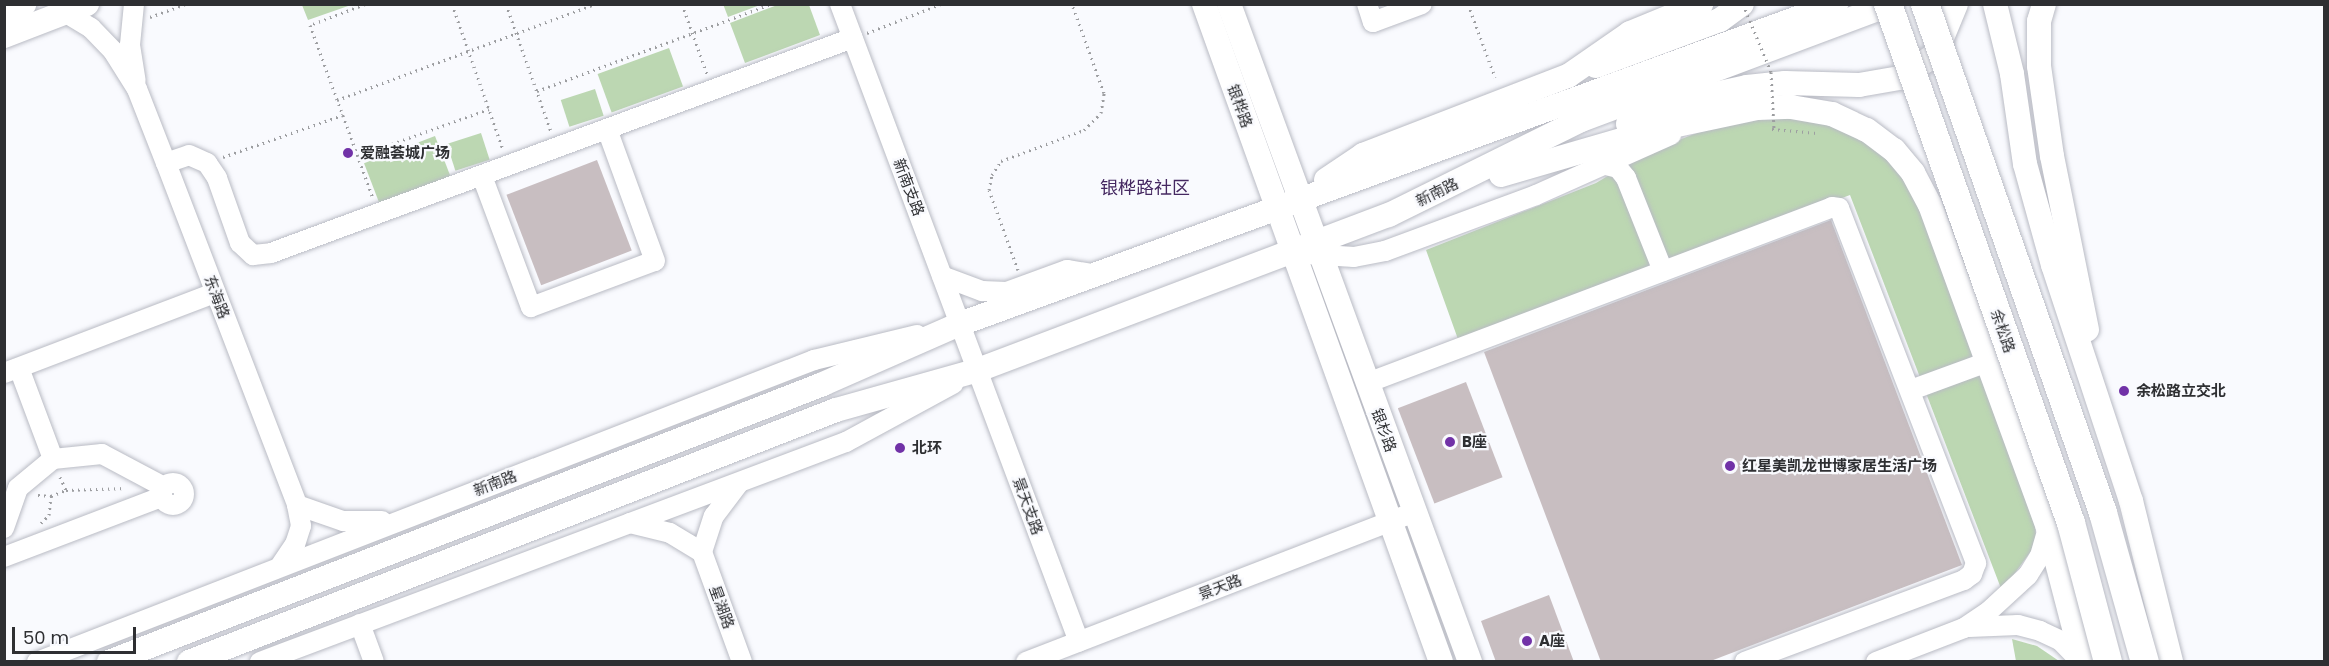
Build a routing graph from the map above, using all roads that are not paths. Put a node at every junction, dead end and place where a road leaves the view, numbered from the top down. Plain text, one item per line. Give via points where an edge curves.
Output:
1 (24, 4) edge
2 (134, 4) edge
3 (840, 4) edge
4 (1204, 4) edge
5 (1229, 4) edge
6 (1366, 4) edge
7 (1422, 4) edge
8 (1701, 4) edge
9 (1743, 4) edge
10 (1836, 4) edge
11 (1890, 4) edge
12 (1925, 4) edge
13 (1956, 4) edge
14 (1995, 4) edge
15 (2044, 4) edge
16 (77, 8) edge
17 (4, 12) edge
18 (4, 36) edge
19 (853, 38) junction
20 (122, 48) junction
21 (1568, 76) junction
22 (1715, 115) junction
23 (607, 129) junction
24 (166, 163) junction
25 (1607, 163) junction
26 (1532, 164) junction
27 (482, 176) junction
28 (1299, 198) junction
29 (1276, 207) junction
30 (1389, 215) junction
31 (1319, 249) junction
32 (1293, 251) junction
33 (1663, 271) junction
34 (1093, 274) junction
35 (942, 276) junction
36 (215, 293) junction
37 (960, 324) junction
38 (1987, 362) junction
39 (12, 370) edge
40 (978, 370) junction
41 (1367, 383) junction
42 (1911, 390) junction
43 (2100, 405) junction
44 (53, 459) junction
45 (739, 483) junction
46 (297, 506) junction
47 (1414, 512) junction
48 (395, 521) junction
49 (1390, 522) junction
50 (630, 523) junction
51 (4, 528) edge
52 (2048, 528) junction
53 (702, 552) junction
54 (4, 557) edge
55 (281, 565) junction
56 (360, 624) junction
57 (1964, 628) junction
58 (1078, 642) junction
59 (37, 662) edge
60 (109, 662) edge
61 (189, 662) edge
62 (260, 662) edge
63 (374, 662) edge
64 (742, 662) edge
65 (1026, 662) edge
66 (1441, 662) edge
67 (1470, 662) edge
68 (1745, 662) edge
69 (1876, 662) edge
70 (2082, 662) edge
71 (2108, 662) edge
72 (2145, 662) edge
73 (2171, 662) edge

1 - 17 main road
2 - 20 street, 东海路
3 - 19 street, 新南支路
4 - 29 main road, 银桦路
5 - 28 main road, 银桦路
6 - 7 street via 1373,22
8 - 21 main road via 1630,33
9 - 21 main road via 1720,20
10 - 28 main road, 新南路
11 - 30 main road, 新南路 via 1581,120
11 - 71 highway, 余松路, bridge via 2071,523
12 - 72 highway, bridge via 2103,513
13 - 26 main road, bridge via 1935,55 1899,78 1859,86 1785,83 1706,96 1663,109
14 - 43 main road via 2012,74 2025,164 2053,265
15 - 43 main road via 2039,21 2039,66
16 - 18 main road
16 - 20 street via 91,28
19 - 23 street
19 - 35 street, 新南支路
20 - 24 street, 东海路
21 - 28 main road via 1363,154
22 - 25 street
22 - 26 main road
22 - 38 main road via 1791,107 1832,114 1867,130 1894,150 1913,173 1930,205
23 - 27 street
23 - 27 street via 655,261 531,307
24 - 27 street via 189,155 207,163 217,178 240,243 254,255 271,253
24 - 36 street, 东海路
25 - 26 street
25 - 31 street via 1536,195 1385,251
25 - 33 street via 1626,178
26 - 30 main road
28 - 29 main road, 新南路
28 - 31 main road, 银杉路
29 - 32 main road, 银杉路
29 - 34 main road, 新南路
30 - 31 main road, 新南路
31 - 32 main road, 新南路
31 - 41 main road, 银杉路
32 - 40 main road, 新南路
32 - 49 main road, 银杉路
33 - 41 street
33 - 42 street via 1832,207 1839,208
34 - 35 street via 1067,270 1006,292 982,291
34 - 37 main road, 新南路
35 - 37 street, 新南支路
36 - 39 street
36 - 46 street, 东海路
37 - 40 street, 新南支路
37 - 48 street, 新南路 via 814,360
37 - 60 main road, 新南路 via 823,384
38 - 42 street
38 - 52 main road
39 - 44 street
40 - 45 street, 新南路 via 846,442
40 - 58 street, 景天支路
40 - 61 main road, 新南路 via 836,410
41 - 47 main road, 银杉路
42 - 68 street via 1976,563 1972,574
43 - 73 main road via 2131,501
44 - 51 street via 18,488
44 - 54 street via 102,454 158,488
45 - 50 street, 新南路
45 - 53 street via 714,516
46 - 48 street via 343,521
46 - 55 street, 东海路 via 301,526
47 - 49 street, 景天路
47 - 67 main road, 银杉路
48 - 55 street, 新南路
49 - 58 street, 景天路
49 - 66 main road, 银杉路
50 - 53 street via 670,533
50 - 56 street, 新南路
52 - 57 street via 2040,556 2028,575 2004,599
52 - 70 main road
53 - 64 street, 星湖路
55 - 59 street, 新南路
56 - 62 street, 新南路
56 - 63 street
57 - 69 street
57 - 70 street via 1995,623 2029,628 2061,641
58 - 65 street, 景天路

